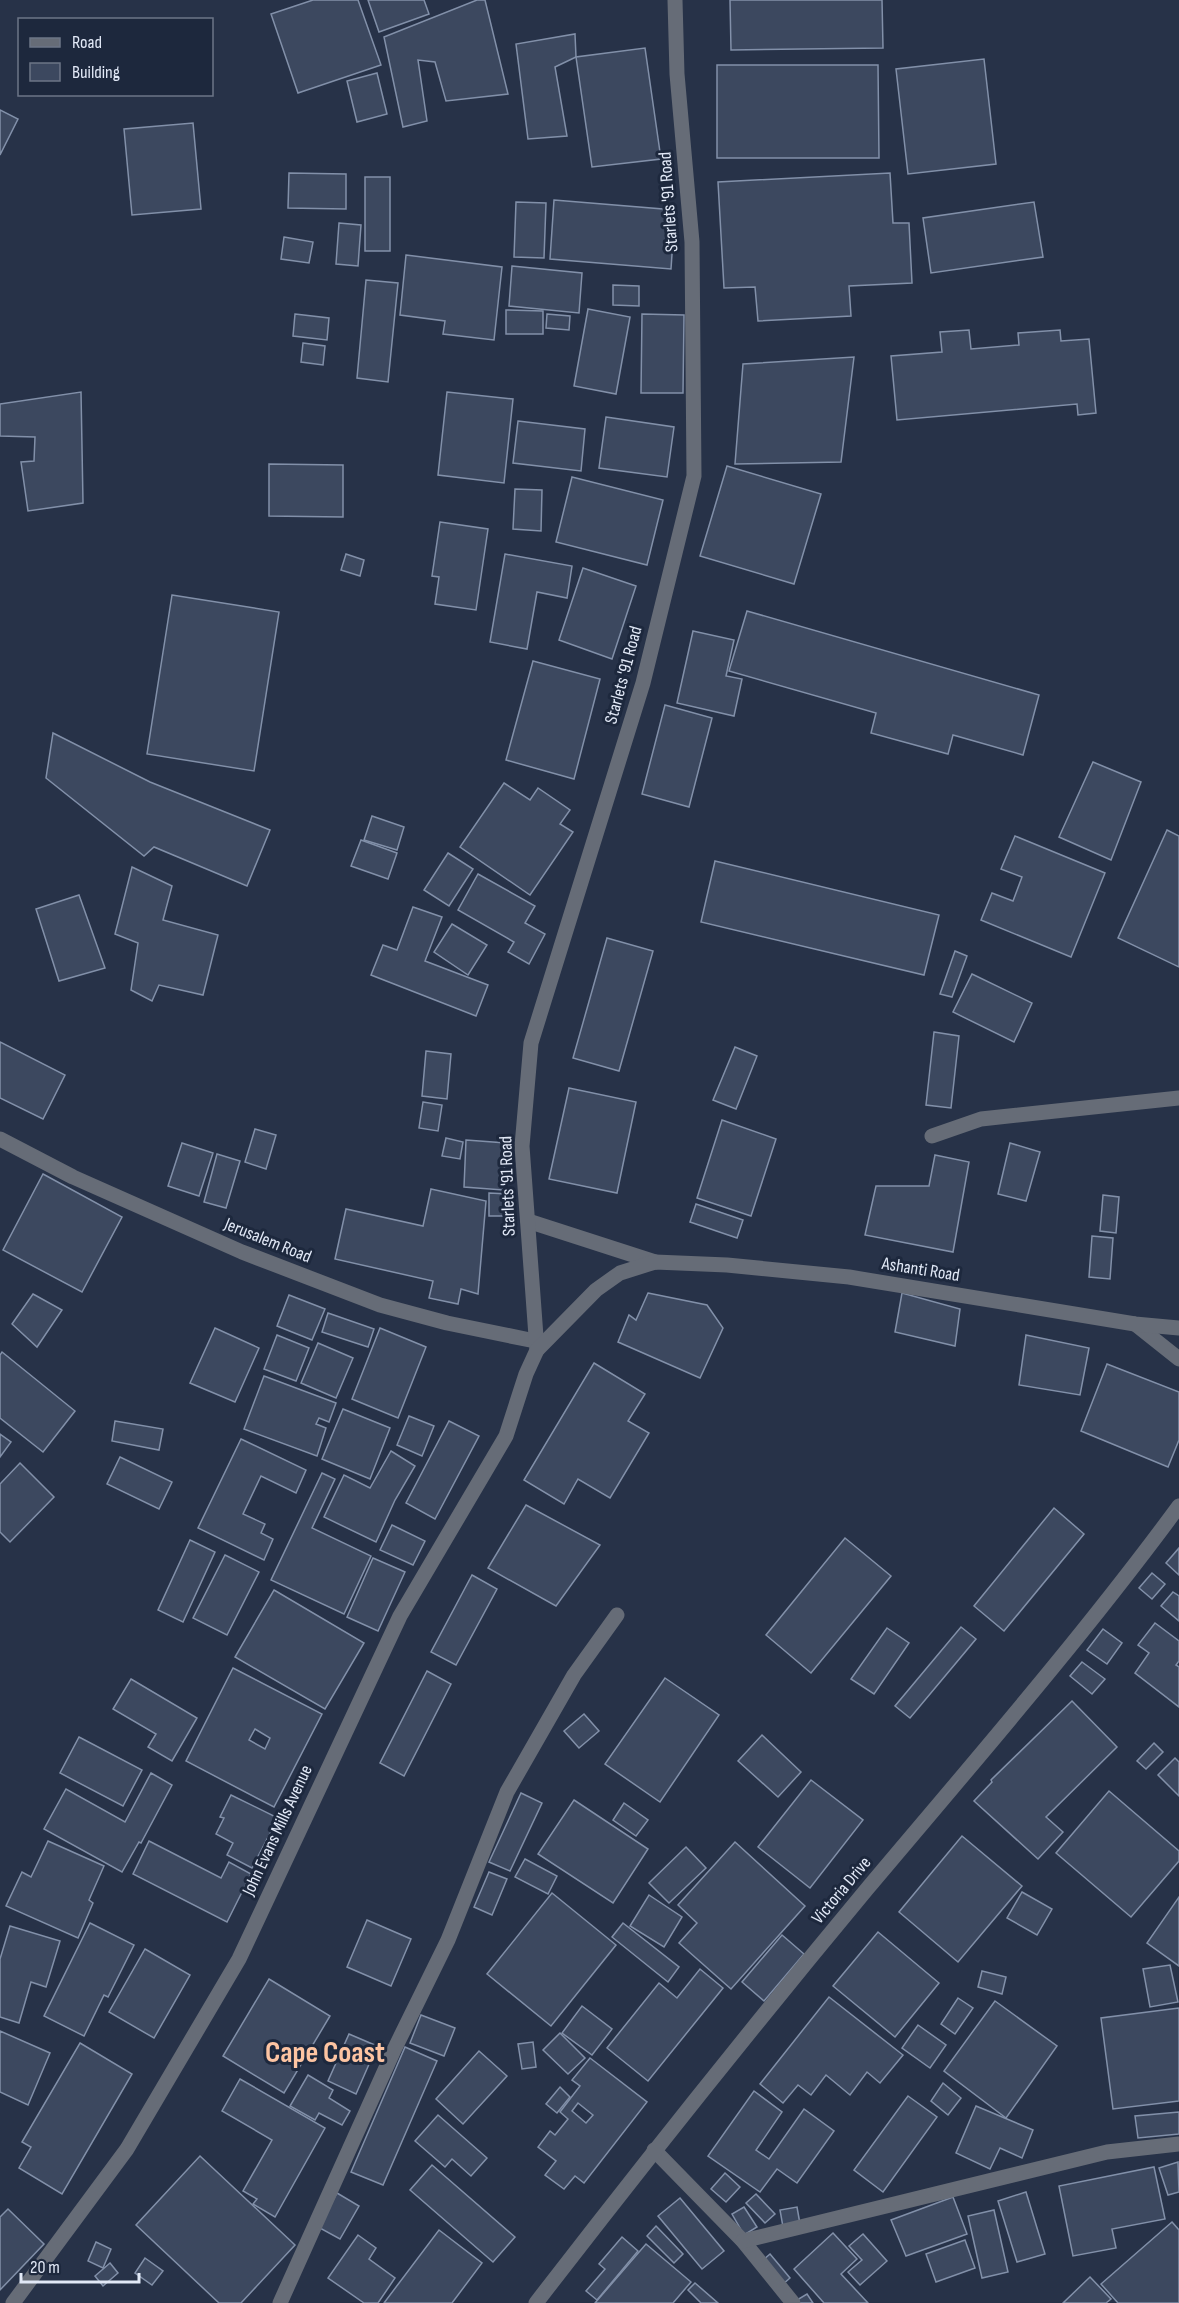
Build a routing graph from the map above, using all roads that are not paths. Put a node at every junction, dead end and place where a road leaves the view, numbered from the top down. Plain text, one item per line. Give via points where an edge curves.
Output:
1 (675, 0) edge
2 (1179, 1098) edge
3 (933, 1136) dead end
4 (0, 1138) edge
5 (528, 1221) junction
6 (656, 1262) junction
7 (1135, 1324) junction
8 (1179, 1328) edge
9 (536, 1345) junction
10 (1179, 1359) edge
11 (1179, 1506) edge
12 (617, 1615) dead end
13 (1179, 2144) edge
14 (654, 2150) junction
15 (743, 2241) junction
16 (13, 2303) edge
17 (280, 2303) edge
18 (536, 2303) edge
19 (793, 2303) edge

1 - 5 street, Starlets '91 Road via 677,74 692,242 694,476 643,683 531,1043 522,1146
2 - 3 street via 981,1119
4 - 9 street, Jerusalem Road via 73,1177 253,1257 380,1305
5 - 6 street, Ashanti Road
5 - 9 street, Starlets '91 Road
6 - 7 street, Ashanti Road via 849,1277
6 - 9 street, Ashanti Road via 620,1273
7 - 8 street, Ashanti Road
7 - 10 street
9 - 16 street, John Evans Mills Avenue via 506,1436 400,1616 239,1959 127,2149
11 - 14 street, Victoria Drive via 1122,1584 769,2006
12 - 17 street via 574,1675 507,1792 448,1940
13 - 15 street via 1107,2152
14 - 15 street
14 - 18 street, Victoria Drive
15 - 19 street

